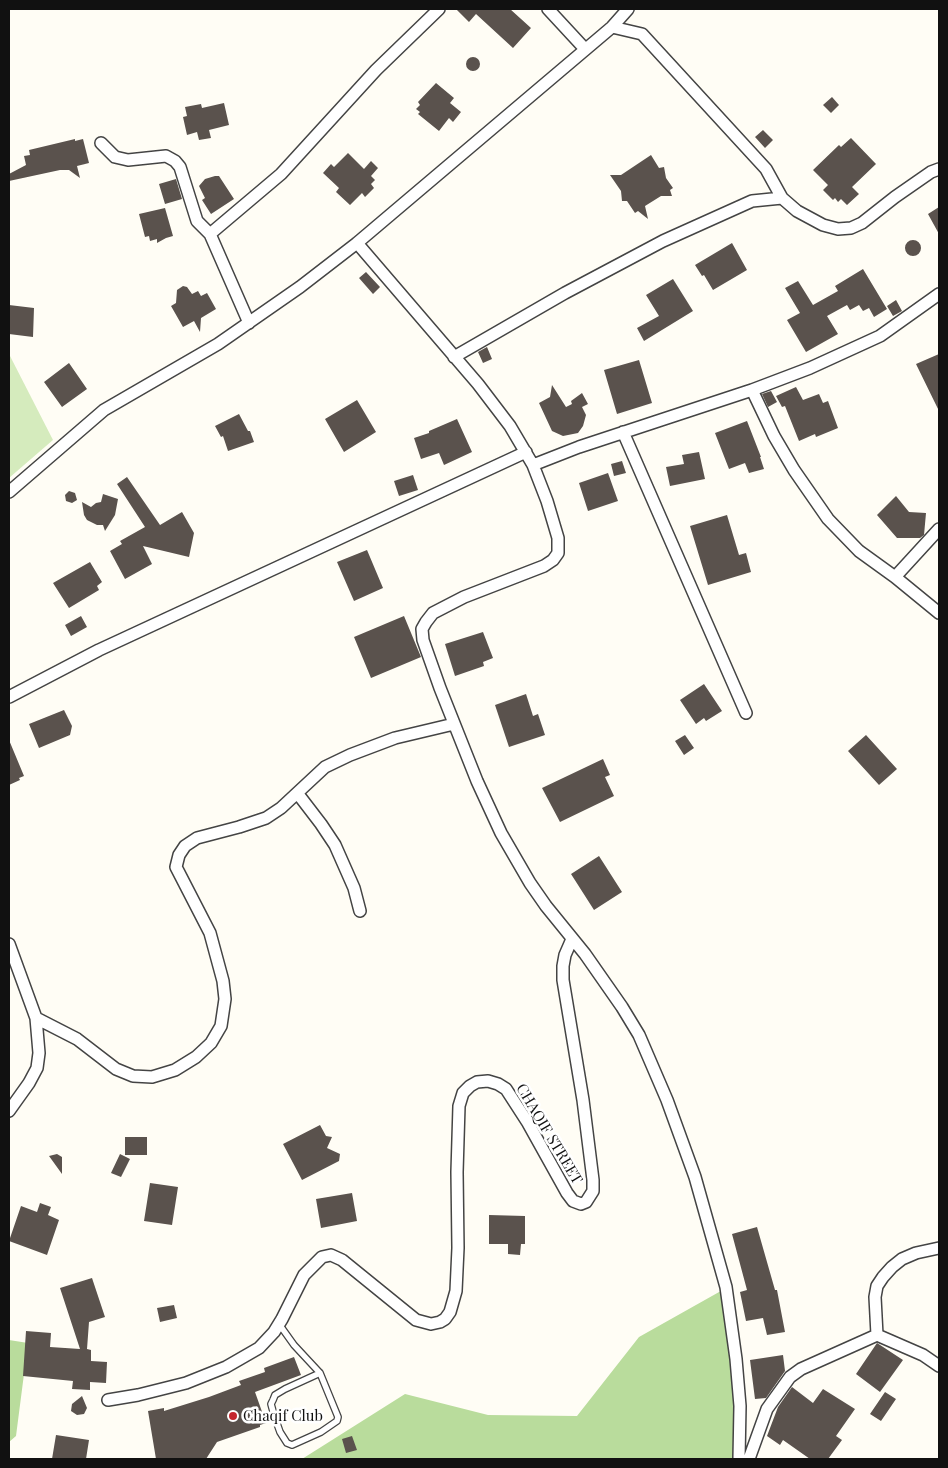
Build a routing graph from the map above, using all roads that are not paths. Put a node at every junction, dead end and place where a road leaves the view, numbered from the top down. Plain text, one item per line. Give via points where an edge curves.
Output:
1 (439, 9) edge
2 (548, 9) edge
3 (628, 9) edge
4 (612, 28) junction
5 (585, 49) junction
6 (101, 143) dead end
7 (939, 169) edge
8 (782, 198) junction
9 (210, 234) junction
10 (357, 243) junction
11 (939, 294) edge
12 (249, 323) junction
13 (454, 357) junction
14 (752, 390) junction
15 (623, 432) junction
16 (526, 452) junction
17 (533, 466) junction
18 (9, 492) edge
19 (939, 529) edge
20 (895, 576) junction
21 (939, 613) edge
22 (9, 697) edge
23 (746, 713) dead end
24 (454, 724) junction
25 (298, 794) junction
26 (360, 911) dead end
27 (572, 939) junction
28 (9, 944) edge
29 (36, 1018) junction
30 (9, 1111) edge
31 (939, 1248) edge
32 (279, 1324) junction
33 (876, 1335) junction
34 (939, 1366) edge
35 (320, 1373) junction
36 (108, 1400) dead end
37 (739, 1459) edge
38 (749, 1459) edge

1 - 9 street via 376,70 281,174
2 - 5 street
3 - 4 street
4 - 5 street
4 - 8 street via 642,34 766,168
5 - 10 street
6 - 9 street via 115,157 128,160 166,156 175,160 197,221
7 - 8 street via 851,228 838,230 823,225 797,211
8 - 13 street via 752,201 663,241
9 - 12 street
10 - 12 street
10 - 13 street
11 - 14 street via 880,336
12 - 18 street via 104,410
13 - 16 street via 510,426
14 - 15 street
14 - 20 street via 794,470 828,519 860,551
15 - 17 street
15 - 23 street
16 - 17 street
16 - 22 street via 99,650
17 - 24 street via 558,538 558,553 544,566 440,609 433,613 422,629 422,640
19 - 20 street
20 - 21 street
24 - 25 street via 395,738 350,755 325,767
24 - 27 street via 501,833 530,883
25 - 26 street via 334,844 354,888
25 - 29 street via 266,818 198,838 185,846 179,855 176,867 210,933 224,990 221,1026 211,1044 196,1057 175,1070 152,1077 133,1076 116,1070 77,1038
27 - 32 street, CHAQIF STREET via 565,955 563,980 588,1139 593,1180 590,1197 581,1204 573,1201 506,1089 488,1081 477,1082 463,1093 459,1106 456,1292 445,1319 431,1324 416,1320 342,1260 331,1255 322,1257 304,1275
27 - 37 street via 639,1035 695,1177 726,1287 740,1406
28 - 29 street
29 - 30 street via 39,1054 36,1068
31 - 33 street via 902,1259 883,1277 875,1297
32 - 35 lane
32 - 36 street, CHAQIF STREET via 258,1348 226,1367 162,1390
33 - 34 street via 923,1354
33 - 38 street via 790,1376 767,1409
35 - 35 lane via 338,1419 292,1445 280,1432 273,1400 285,1389

